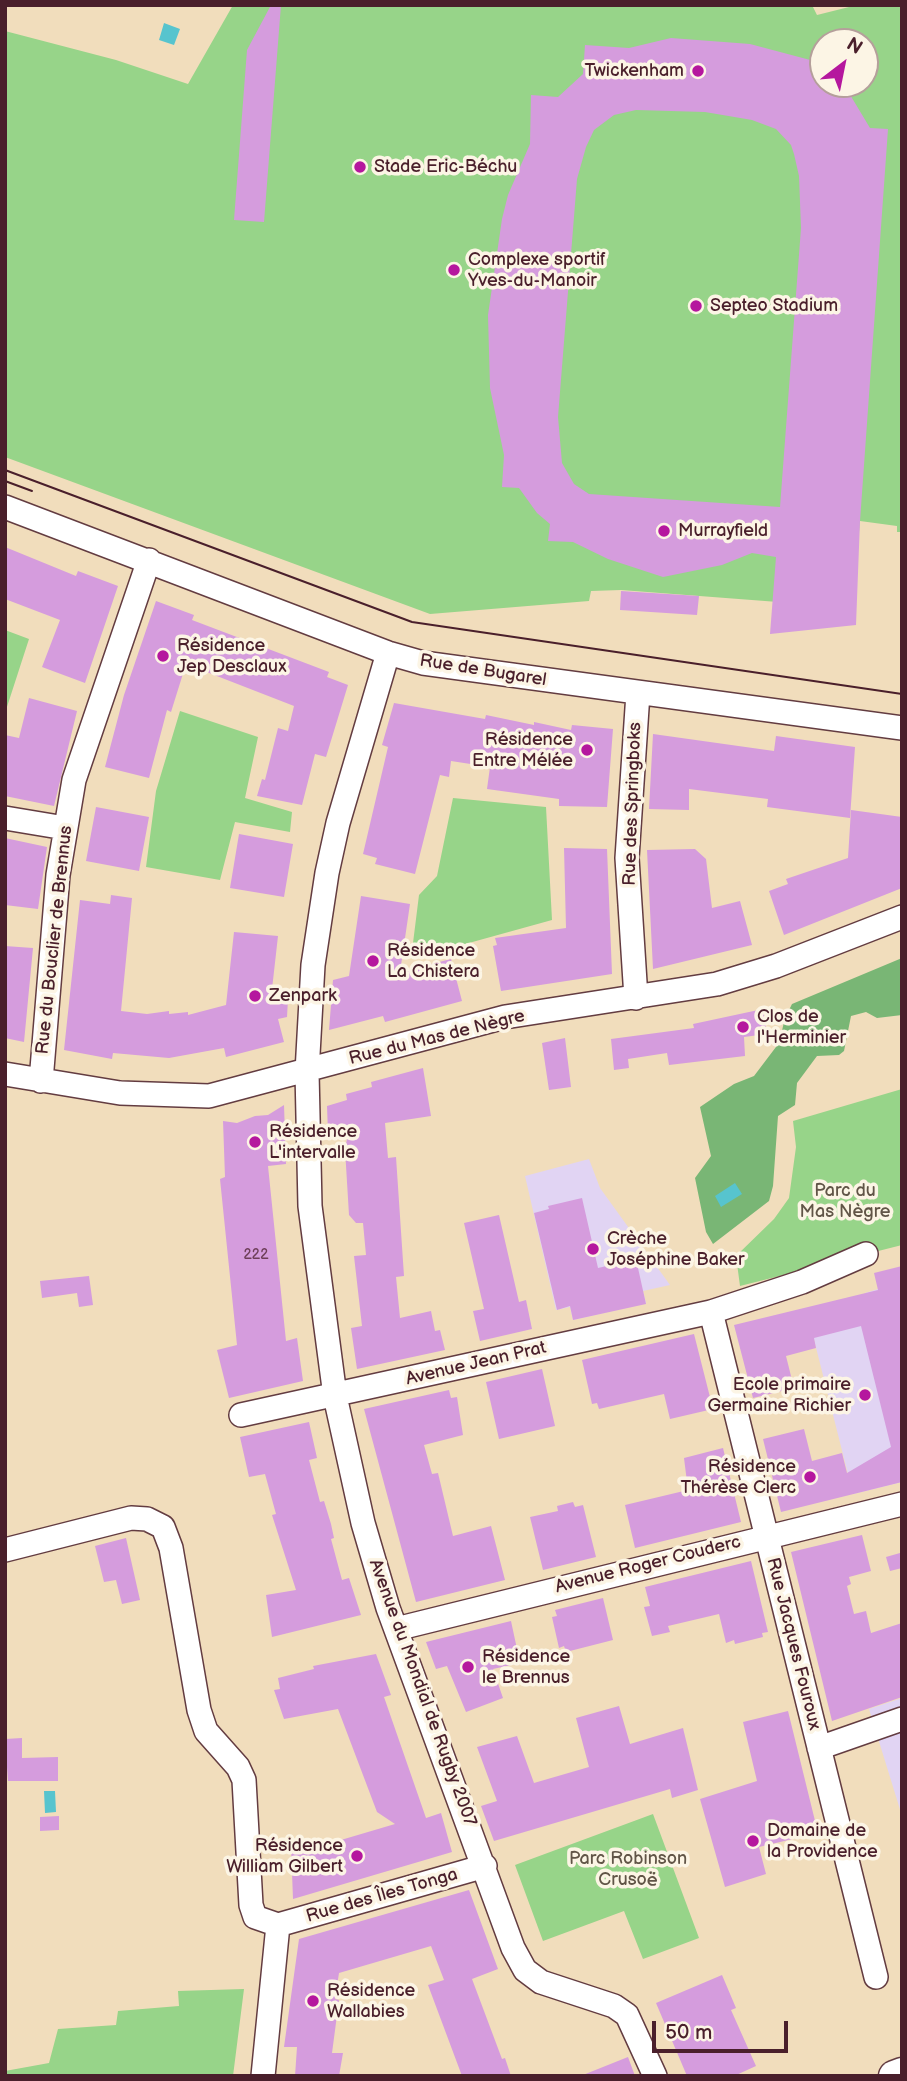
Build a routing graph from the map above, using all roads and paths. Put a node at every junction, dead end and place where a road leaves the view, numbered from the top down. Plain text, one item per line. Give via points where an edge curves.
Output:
1 (5, 508) edge
2 (149, 560) junction
3 (388, 653) junction
4 (638, 694) junction
5 (902, 728) edge
6 (5, 818) edge
7 (65, 828) junction
8 (902, 917) edge
9 (636, 998) junction
10 (307, 1072) junction
11 (5, 1074) edge
12 (41, 1081) junction
13 (866, 1254) dead end
14 (711, 1312) junction
15 (335, 1396) junction
16 (241, 1415) dead end
17 (902, 1504) edge
18 (765, 1535) junction
19 (5, 1550) edge
20 (396, 1629) junction
21 (897, 1721) edge
22 (819, 1748) junction
23 (485, 1866) junction
24 (278, 1925) junction
25 (876, 1977) dead end
26 (902, 2073) edge
27 (263, 2076) edge
28 (655, 2076) edge
29 (894, 2076) edge

1 - 2 street, Rue de Bugarel
2 - 3 street, Rue de Bugarel
2 - 7 street, Rue du Bouclier de Brennus via 74,780
3 - 4 street, Rue de Bugarel via 449,669
3 - 10 street, Avenue du Mondial de Rugby 2007 via 350,776 327,873 313,965
4 - 5 street, Rue de Bugarel
4 - 9 street, Rue des Springboks via 627,858
6 - 7 street
7 - 12 street, Rue du Bouclier de Brennus
8 - 9 street, Rue du Mas de Nègre via 717,984
9 - 10 street, Rue du Mas de Nègre via 505,1017
10 - 12 street, Rue du Mas de Nègre via 209,1096 120,1093
10 - 15 street, Avenue du Mondial de Rugby 2007 via 310,1206
11 - 12 street, Rue du Mas de Nègre
13 - 14 street, Avenue Jean Prat via 803,1282
14 - 15 street, Avenue Jean Prat
14 - 18 street, Rue Jacques Fouroux
15 - 16 street, Avenue Jean Prat
15 - 20 street, Avenue du Mondial de Rugby 2007 via 363,1523
17 - 18 street, Avenue Roger Couderc
18 - 20 street, Avenue Roger Couderc
18 - 22 street, Rue Jacques Fouroux
19 - 24 street via 131,1518 163,1527 171,1548 199,1710 206,1731 244,1780 251,1905 255,1917
20 - 23 street, Avenue du Mondial de Rugby 2007
21 - 22 street
22 - 25 street, Rue Jacques Fouroux
23 - 24 street, Rue des Îles Tonga
23 - 28 street, Avenue du Mondial de Rugby 2007 via 525,1970 548,1986 614,2006 627,2015
24 - 27 street
26 - 29 main road

